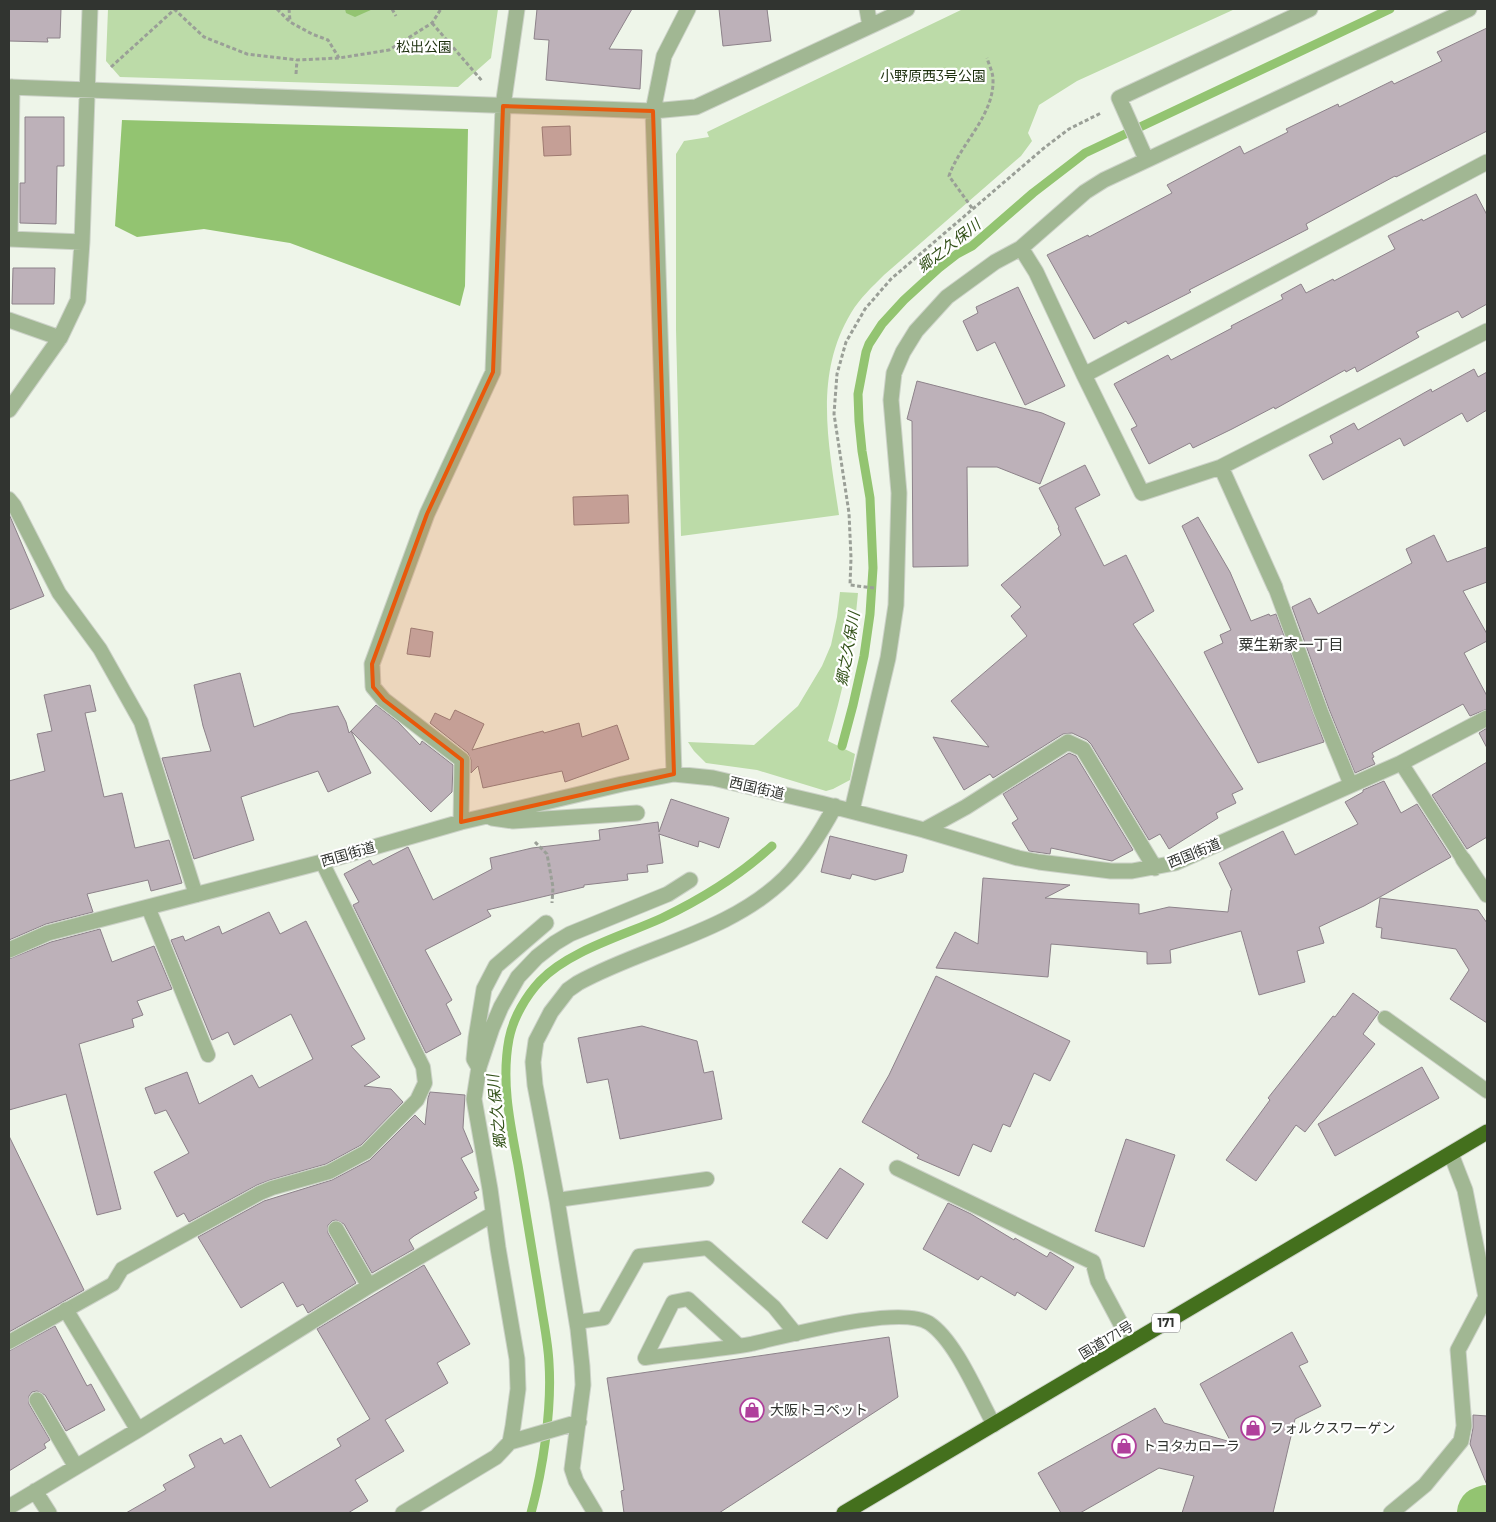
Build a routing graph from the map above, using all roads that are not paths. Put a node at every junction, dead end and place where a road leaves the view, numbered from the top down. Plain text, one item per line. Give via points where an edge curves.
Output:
1 (90, 9) edge
2 (518, 9) edge
3 (688, 9) edge
4 (867, 9) edge
5 (907, 9) edge
6 (1310, 9) edge
7 (1469, 9) edge
8 (870, 26) junction
9 (10, 87) edge
10 (86, 89) junction
11 (503, 106) junction
12 (653, 111) junction
13 (1144, 154) junction
14 (1487, 162) edge
15 (82, 242) junction
16 (1021, 248) junction
17 (9, 320) edge
18 (1487, 331) edge
19 (60, 338) junction
20 (1084, 375) junction
21 (9, 410) edge
22 (1220, 467) junction
23 (9, 499) edge
24 (1275, 586) joint
25 (1487, 718) edge
26 (1401, 763) junction
27 (674, 774) junction
28 (1351, 785) junction
29 (834, 806) junction
30 (852, 810) junction
31 (637, 813) dead end
32 (483, 817) junction
33 (461, 822) junction
34 (924, 830) junction
35 (1463, 859) joint
36 (322, 862) junction
37 (1155, 868) junction
38 (690, 880) dead end
39 (196, 894) junction
40 (1487, 895) edge
41 (148, 907) junction
42 (9, 950) edge
43 (546, 950) junction
44 (1385, 1018) dead end
45 (208, 1055) dead end
46 (479, 1067) junction
47 (1487, 1091) edge
48 (1487, 1132) edge
49 (1451, 1154) junction
50 (897, 1168) dead end
51 (707, 1179) dead end
52 (557, 1200) junction
53 (493, 1214) junction
54 (336, 1229) dead end
55 (369, 1286) junction
56 (66, 1310) junction
57 (577, 1322) junction
58 (796, 1334) junction
59 (9, 1342) edge
60 (1131, 1343) junction
61 (738, 1345) junction
62 (37, 1400) dead end
63 (573, 1423) junction
64 (994, 1425) junction
65 (138, 1430) junction
66 (510, 1442) junction
67 (76, 1467) junction
68 (35, 1491) junction
69 (9, 1507) edge
70 (49, 1513) edge
71 (404, 1513) edge
72 (595, 1513) edge
73 (844, 1513) edge
74 (1391, 1513) edge

1 - 10 street
2 - 11 street
3 - 12 street via 664,56
4 - 8 street
5 - 8 street
6 - 13 street via 1119,98
7 - 13 street
8 - 12 street via 696,107
9 - 10 street
9 - 15 street via 10,239
10 - 11 street
10 - 15 street
11 - 12 street
11 - 33 street via 493,372 427,514 372,664 373,687 384,700 462,760
12 - 27 street
13 - 16 street via 1091,188
14 - 20 street
15 - 19 street via 78,300
16 - 20 street via 1036,272
16 - 30 street via 962,285 933,310 916,331 894,373 891,400 899,493 891,590 896,605 888,658
17 - 19 street
18 - 22 street
19 - 21 street
20 - 22 street via 1142,493
22 - 24 street
23 - 39 lane via 59,593 100,649 142,722
24 - 28 lane
25 - 26 street, 西国街道
26 - 28 street, 西国街道
26 - 35 lane
27 - 29 street, 西国街道 via 713,778
27 - 32 street, 西国街道
28 - 37 street, 西国街道 via 1175,863
29 - 30 street, 西国街道
29 - 52 street via 821,833 800,862 751,905 715,924 584,980 568,990 557,1003 540,1030 533,1062
30 - 34 street, 西国街道
31 - 32 street via 513,821
32 - 33 street, 西国街道
33 - 36 street, 西国街道
34 - 37 street, 西国街道 via 1040,862 1110,871
34 - 37 street via 1068,742 1083,749
35 - 40 street
36 - 39 street, 西国街道
36 - 56 lane via 422,1064 425,1078 420,1095 374,1144 354,1160 329,1172 260,1193 122,1269 113,1284
38 - 43 street via 668,894 570,934
39 - 41 street, 西国街道
41 - 42 street, 西国街道 via 48,933
41 - 45 lane
43 - 46 street via 518,977 506,997
43 - 46 street via 546,923 496,966 484,989 478,1020 474,1059
44 - 47 lane
46 - 53 street via 474,1104
48 - 49 highway, 国道171号 / 171
49 - 60 highway, 国道171号 / 171
49 - 74 street via 1465,1190 1486,1297 1458,1350 1464,1426 1461,1441 1425,1485
50 - 60 street via 1093,1262 1098,1281
51 - 52 lane
52 - 57 street
53 - 55 street
53 - 66 street via 517,1359 518,1390
54 - 55 street
55 - 65 street
56 - 59 lane
56 - 65 street
57 - 58 lane via 604,1318 639,1256 707,1248 774,1307
57 - 63 street via 583,1385
58 - 61 lane
58 - 64 lane via 848,1322 891,1317 916,1318 928,1323 960,1361
60 - 64 highway, 国道171号 / 171
61 - 61 lane via 729,1347 645,1358 673,1302 688,1299
62 - 67 street
63 - 66 street
63 - 72 street via 572,1469
64 - 73 highway, 国道171号 / 171
65 - 67 street
66 - 71 street via 485,1465
67 - 68 street
68 - 69 street
68 - 70 street

